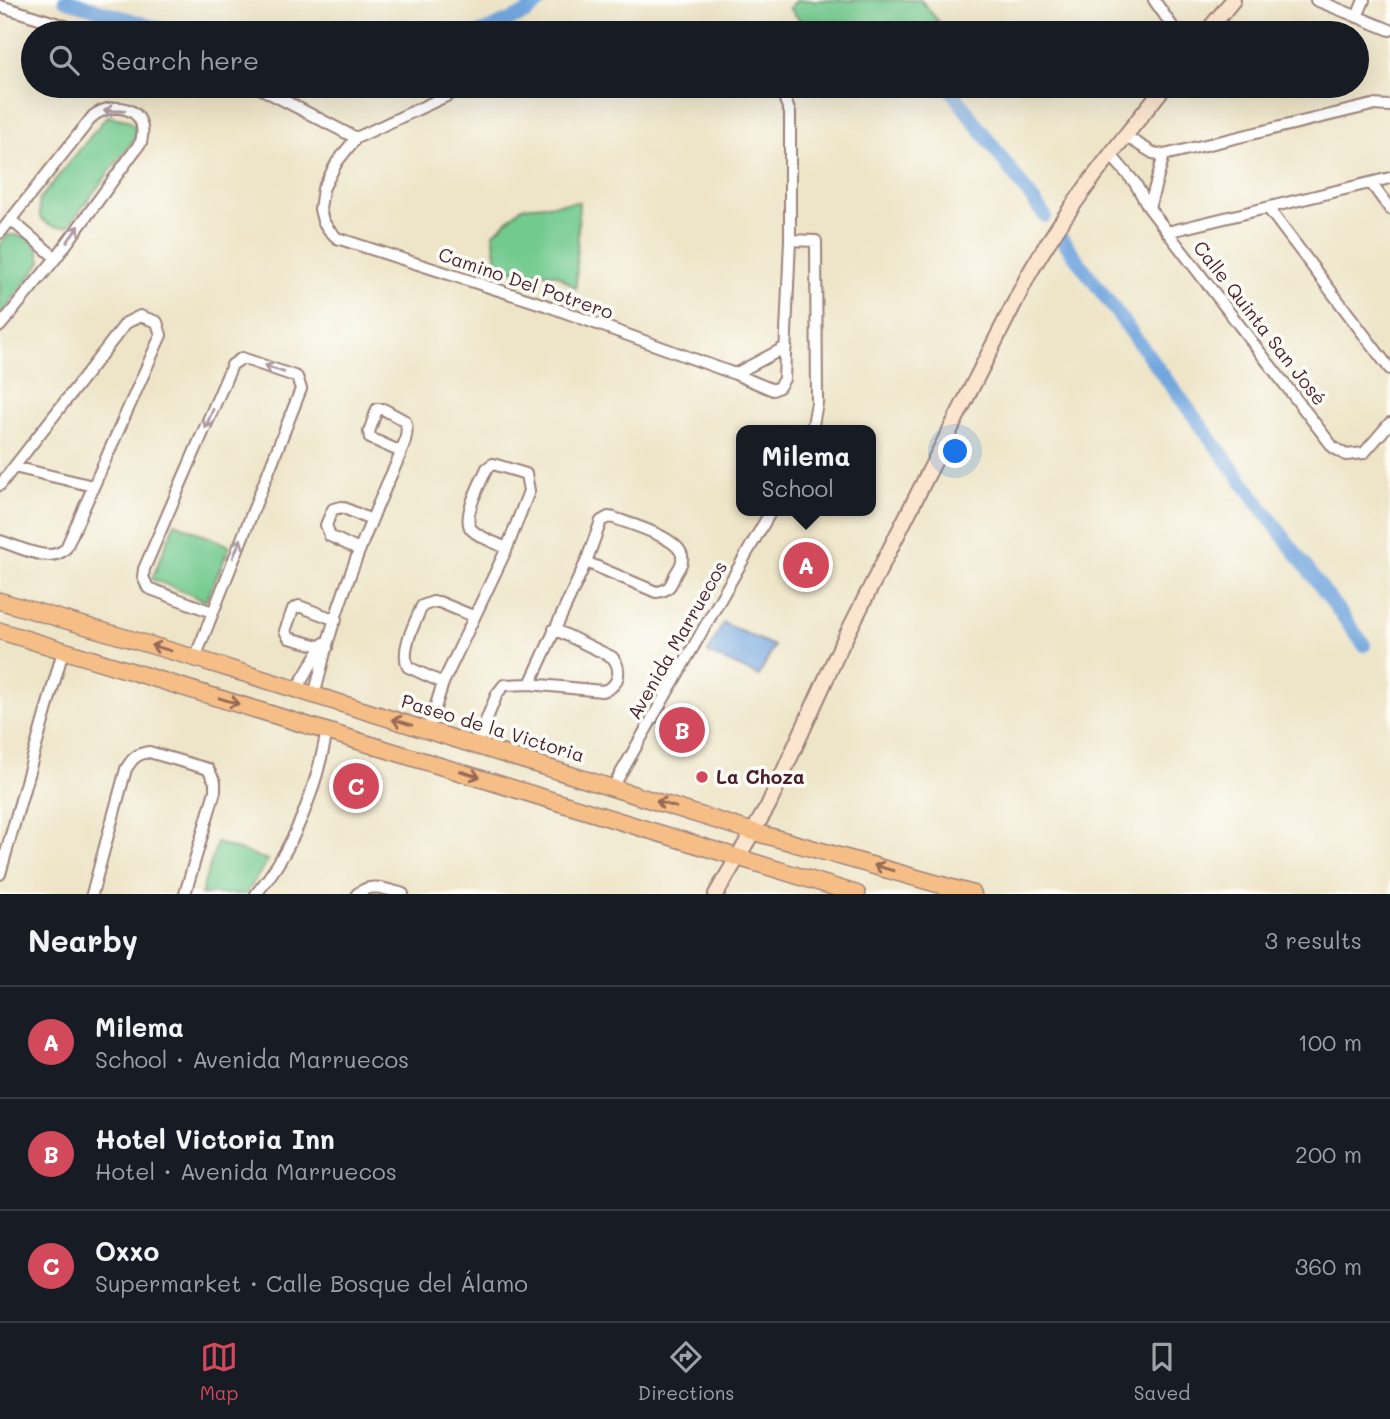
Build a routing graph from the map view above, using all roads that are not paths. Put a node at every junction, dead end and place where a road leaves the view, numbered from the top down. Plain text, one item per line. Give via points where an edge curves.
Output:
1 (1154, 0) edge
2 (1233, 0) edge
3 (1316, 0) edge
4 (1364, 0) edge
5 (0, 6) edge
6 (1357, 17) junction
7 (49, 21) edge
8 (1169, 21) edge
9 (1216, 21) edge
10 (1367, 21) edge
11 (1369, 22) edge
12 (1390, 30) edge
13 (279, 98) edge
14 (442, 98) edge
15 (784, 98) edge
16 (1155, 98) edge
17 (1390, 106) edge
18 (1125, 135) junction
19 (356, 138) junction
20 (1110, 154) junction
21 (1164, 155) junction
22 (1390, 178) edge
23 (1371, 183) junction
24 (1149, 208) junction
25 (1268, 208) junction
26 (1390, 209) edge
27 (11, 220) junction
28 (1167, 232) junction
29 (0, 233) edge
30 (790, 240) junction
31 (56, 258) junction
32 (0, 326) edge
33 (786, 346) junction
34 (1390, 369) edge
35 (735, 374) junction
36 (1390, 423) edge
37 (814, 425) edge
38 (401, 452) junction
39 (14, 467) junction
40 (0, 485) edge
41 (93, 486) junction
42 (768, 516) edge
43 (371, 520) junction
44 (0, 541) edge
45 (507, 548) junction
46 (359, 550) junction
47 (586, 562) junction
48 (0, 601) edge
49 (212, 612) junction
50 (473, 616) junction
51 (336, 620) junction
52 (554, 629) junction
53 (0, 631) edge
54 (325, 645) junction
55 (63, 651) junction
56 (195, 658) junction
57 (443, 683) junction
58 (530, 684) junction
59 (296, 690) junction
60 (314, 695) junction
61 (428, 730) junction
62 (327, 731) junction
63 (475, 744) junction
64 (613, 787) junction
65 (754, 832) junction
66 (3, 848) edge
67 (739, 856) junction
68 (0, 874) edge
69 (92, 894) edge
70 (185, 894) edge
71 (256, 894) edge
72 (357, 894) edge
73 (403, 894) edge
74 (716, 894) edge
75 (858, 894) edge
76 (973, 894) edge

1 - 8 street
2 - 9 street
3 - 6 street
4 - 6 street
5 - 7 street
6 - 10 street
11 - 12 street
13 - 19 street
14 - 19 street
15 - 30 street via 790,114
16 - 18 street
17 - 21 street via 1372,105
18 - 20 street
18 - 21 street
19 - 35 street, Camino Del Potrero via 323,189 320,209 328,230 337,238 545,305
20 - 24 street, Calle Quinta San José
20 - 65 street via 1059,222 1029,274 840,648
21 - 24 street
22 - 23 street
23 - 25 street
23 - 26 street
24 - 28 street, Calle Quinta San José
25 - 28 street
25 - 34 street
27 - 29 street
27 - 31 street
31 -> 27 street via 141,142 136,113 105,109 93,116
28 - 36 street, Calle Quinta San José via 1333,447 1357,455 1369,449
30 - 33 street
30 - 37 street via 816,241
31 - 32 street
33 - 35 street
33 - 35 street, Camino Del Potrero via 784,379 779,387 772,390
38 - 38 street via 408,433 405,421 383,408 375,411 370,438
38 - 43 street
39 - 40 street
39 - 41 street
39 - 41 street via 126,323 140,316 157,322 161,335
41 - 44 street via 62,553 51,556
42 - 64 street, Avenida Marruecos
43 - 46 street
43 - 46 street via 342,507 333,509 326,525 327,533
45 - 45 street via 468,526 468,514 487,468 493,464 526,474 530,485
45 - 50 street
46 - 51 street
47 - 47 street via 601,521 611,517 674,542 683,559 671,586 662,592
47 - 52 street
56 -> 48 main road, Paseo de la Victoria
49 -> 49 street via 301,388 297,377 242,358 232,365 143,577 148,588
49 - 56 street
50 - 57 street
50 - 57 street via 439,602 422,606 404,653 405,663
51 - 54 street
51 - 54 street via 302,606 293,608 287,637
52 - 58 street
52 - 58 street via 612,657 619,665 616,684 602,691
53 - 55 main road
54 - 59 street
54 - 60 street
55 -> 62 main road
55 - 66 street
56 - 59 main road, Paseo de la Victoria
57 - 61 street
58 - 63 street via 504,685
59 - 60 main road, Paseo de la Victoria
61 -> 60 main road, Paseo de la Victoria
61 - 63 main road, Paseo de la Victoria
62 -> 67 main road
62 - 71 street via 300,823
63 - 64 main road, Paseo de la Victoria
65 -> 64 main road, Paseo de la Victoria
65 - 67 street
76 -> 65 main road, Paseo de la Victoria
66 - 68 street
67 - 74 street
67 - 75 main road
69 - 70 street via 126,769 132,758 149,752 208,769 215,782
72 - 73 street via 375,886

